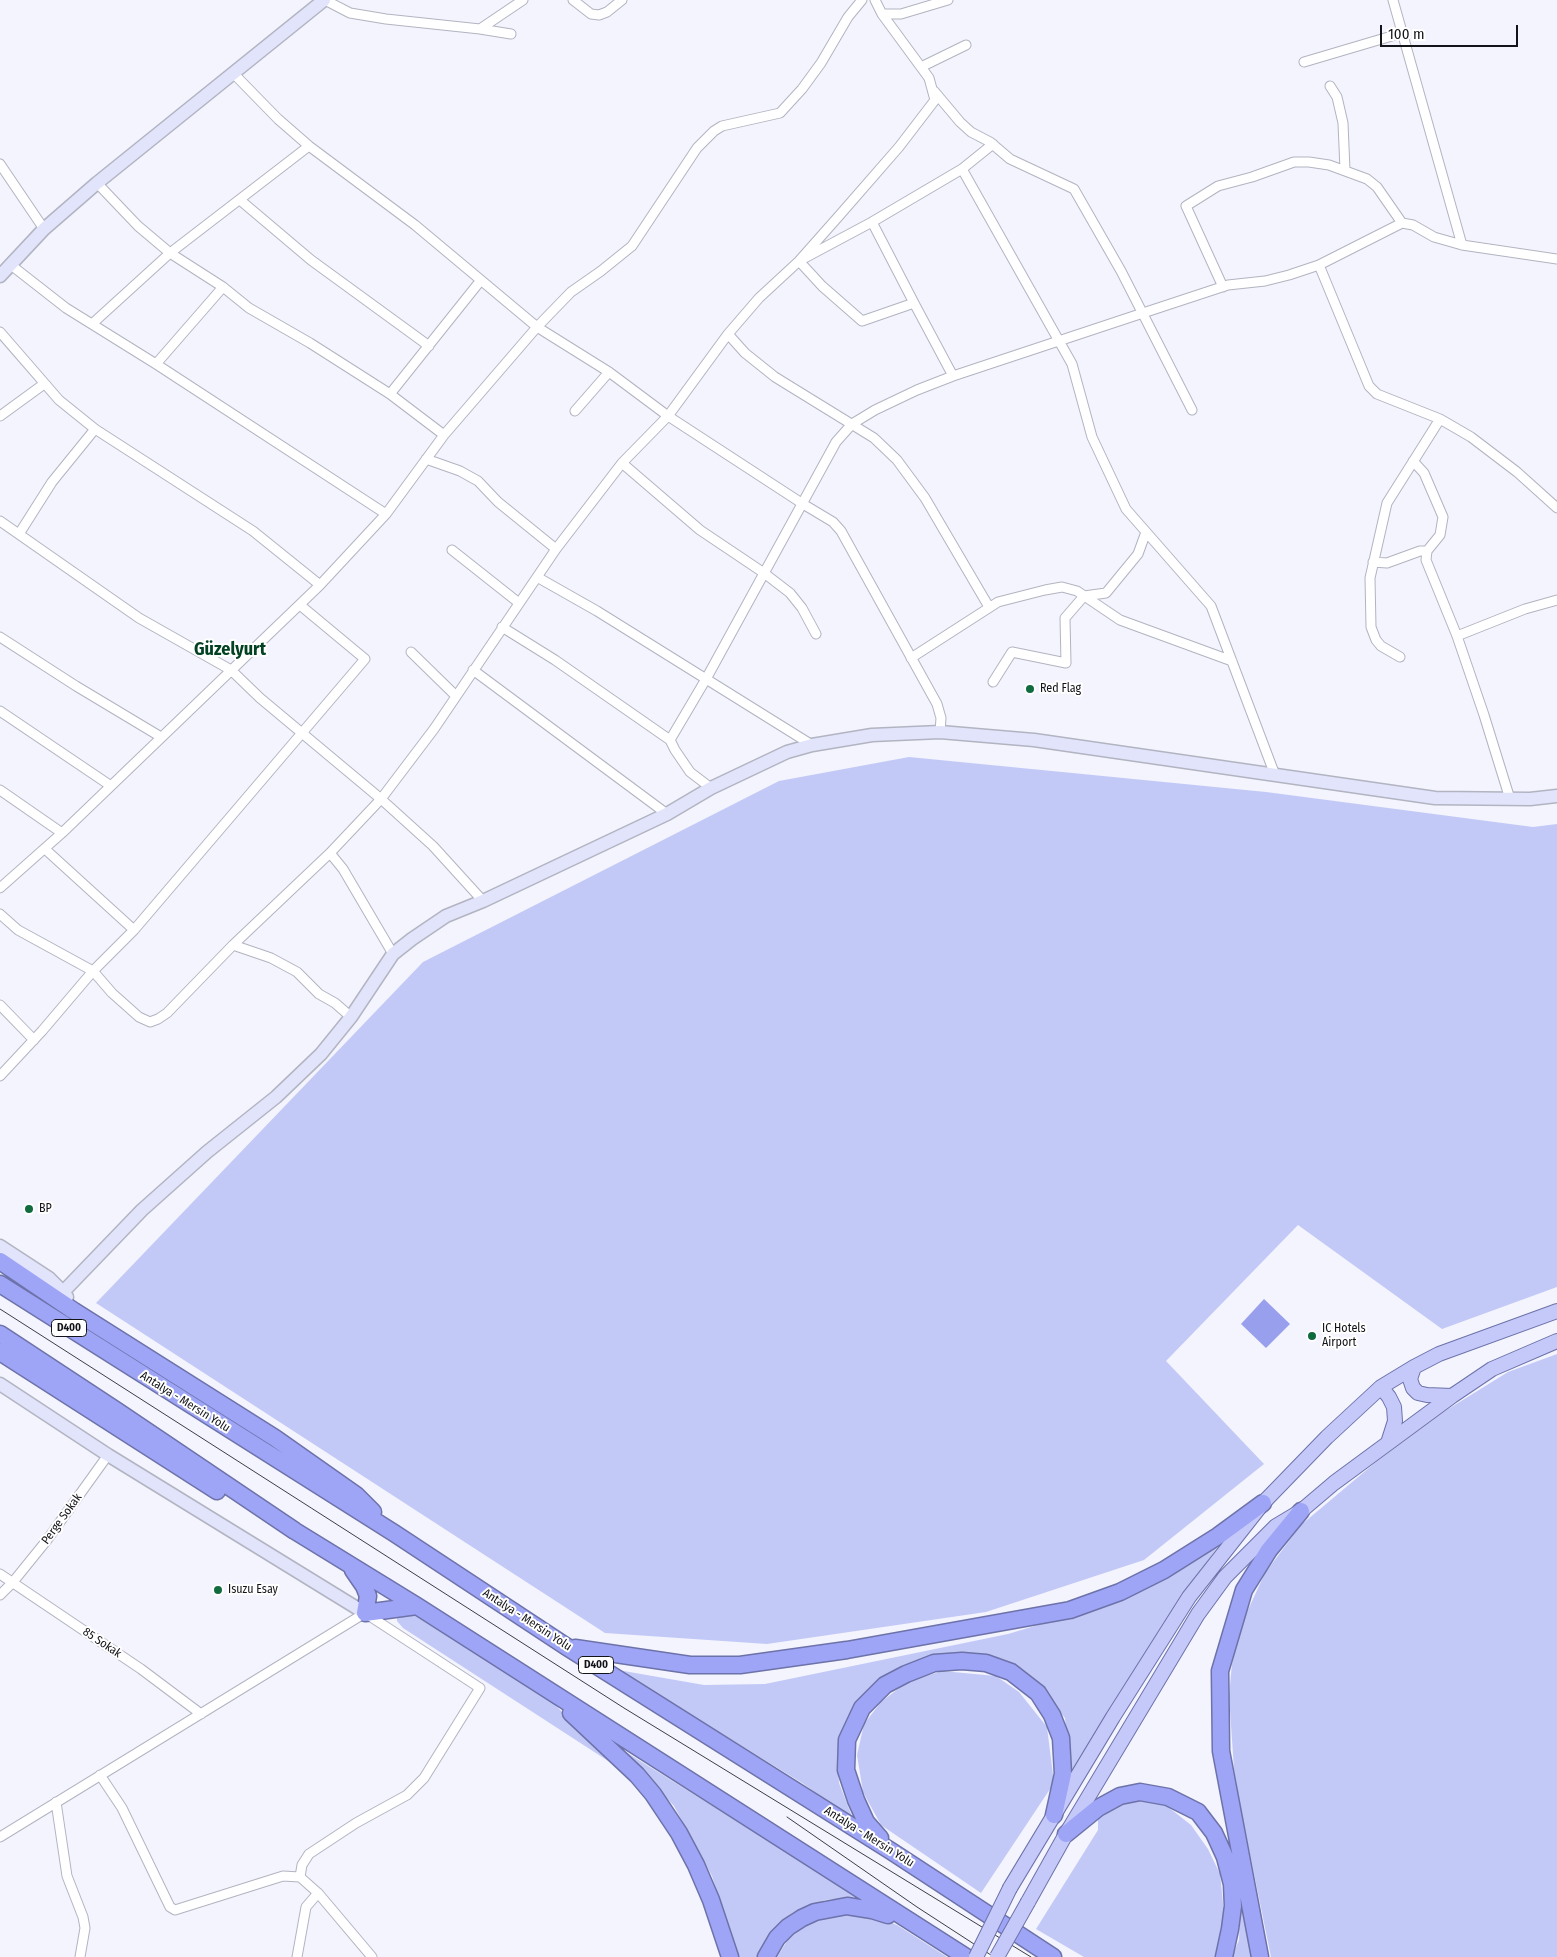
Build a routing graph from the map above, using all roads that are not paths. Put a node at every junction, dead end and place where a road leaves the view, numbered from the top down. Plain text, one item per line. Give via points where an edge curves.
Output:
1 (325, 0) edge
2 (524, 0) edge
3 (573, 0) edge
4 (622, 0) edge
5 (862, 0) edge
6 (875, 0) edge
7 (948, 0) edge
8 (1393, 0) edge
9 (882, 14) junction
10 (480, 29) junction
11 (1402, 33) junction
12 (511, 34) dead end
13 (966, 45) dead end
14 (1304, 62) dead end
15 (921, 67) junction
16 (234, 74) junction
17 (1330, 86) dead end
18 (934, 91) junction
19 (993, 144) junction
20 (309, 146) junction
21 (0, 164) edge
22 (962, 169) junction
23 (1345, 170) junction
24 (97, 183) junction
25 (240, 200) junction
26 (872, 222) junction
27 (1402, 223) junction
28 (44, 229) junction
29 (1462, 245) junction
30 (170, 252) junction
31 (1557, 259) edge
32 (799, 261) junction
33 (11, 264) junction
34 (1319, 265) junction
35 (0, 276) edge
36 (481, 280) junction
37 (224, 287) junction
38 (1223, 287) junction
39 (914, 303) junction
40 (1143, 313) junction
41 (92, 324) junction
42 (537, 327) junction
43 (0, 332) edge
44 (728, 334) junction
45 (1060, 341) junction
46 (429, 346) junction
47 (156, 364) junction
48 (608, 372) junction
49 (953, 376) junction
50 (44, 384) junction
51 (390, 394) junction
52 (1192, 410) dead end
53 (574, 411) dead end
54 (0, 416) edge
55 (668, 416) junction
56 (1440, 418) junction
57 (852, 424) junction
58 (95, 428) junction
59 (444, 435) junction
60 (426, 459) junction
61 (1413, 461) junction
62 (622, 463) junction
63 (802, 504) junction
64 (1557, 508) edge
65 (386, 514) junction
66 (0, 521) edge
67 (1146, 532) junction
68 (19, 534) junction
69 (556, 549) junction
70 (452, 550) dead end
71 (1427, 551) junction
72 (1372, 562) junction
73 (764, 573) junction
74 (537, 577) junction
75 (320, 585) junction
76 (1084, 596) junction
77 (1557, 600) edge
78 (519, 603) junction
79 (300, 605) junction
80 (989, 608) junction
81 (502, 627) junction
82 (816, 634) dead end
83 (1457, 636) junction
84 (0, 637) edge
85 (411, 652) dead end
86 (1400, 657) dead end
87 (911, 658) junction
88 (1232, 661) junction
89 (231, 670) junction
90 (473, 670) junction
91 (706, 679) junction
92 (992, 682) dead end
93 (456, 696) junction
94 (0, 711) edge
95 (940, 732) junction
96 (302, 734) junction
97 (161, 737) junction
98 (670, 740) junction
99 (812, 745) junction
100 (1274, 775) junction
101 (111, 786) junction
102 (712, 788) junction
103 (0, 790) edge
104 (1557, 796) edge
105 (381, 799) junction
106 (1510, 799) junction
107 (667, 814) junction
108 (62, 833) junction
109 (45, 849) junction
110 (330, 853) junction
111 (0, 888) edge
112 (483, 901) junction
113 (0, 914) edge
114 (134, 930) junction
115 (233, 945) junction
116 (394, 954) junction
117 (93, 971) junction
118 (0, 1005) edge
119 (350, 1017) junction
120 (34, 1040) junction
121 (0, 1076) edge
122 (0, 1246) edge
123 (0, 1261) edge
124 (0, 1284) edge
125 (63, 1292) junction
126 (1557, 1310) edge
127 (74, 1311) junction
128 (0, 1334) edge
129 (1557, 1341) edge
130 (0, 1352) edge
131 (1414, 1367) junction
132 (0, 1384) edge
133 (1381, 1388) junction
134 (1452, 1396) junction
135 (1388, 1443) junction
136 (108, 1455) junction
137 (1263, 1503) junction
138 (1301, 1511) junction
139 (294, 1531) junction
140 (394, 1533) junction
141 (350, 1566) junction
142 (0, 1574) edge
143 (13, 1582) junction
144 (0, 1595) edge
145 (417, 1606) junction
146 (365, 1613) junction
147 (567, 1647) junction
148 (542, 1686) junction
149 (201, 1714) junction
150 (100, 1775) junction
151 (56, 1802) junction
152 (1054, 1815) junction
153 (1066, 1834) junction
154 (0, 1837) edge
155 (891, 1851) junction
156 (300, 1877) junction
157 (318, 1894) junction
158 (909, 1922) junction
159 (80, 1957) edge
160 (297, 1957) edge
161 (372, 1957) edge
162 (730, 1957) edge
163 (766, 1957) edge
164 (966, 1957) edge
165 (976, 1957) edge
166 (997, 1957) edge
167 (1053, 1957) edge
168 (1224, 1957) edge
169 (1260, 1957) edge

1 - 10 street via 350,13
1 - 16 street
2 - 10 street
3 - 4 street via 591,14 600,15
5 - 42 street via 822,63 780,113 722,126 714,131 696,148 632,246 571,292
6 - 9 street
7 - 9 street via 900,14
8 - 11 street
9 - 15 street
10 - 12 street
11 - 14 street
11 - 29 street
13 - 15 street
15 - 18 street
16 - 20 street
16 - 24 street
17 - 23 street via 1337,97 1342,123
18 - 19 street via 971,132
18 - 32 street via 935,100 899,147
19 - 22 street
19 - 40 street via 1010,159 1074,189
20 - 25 street
20 - 36 street
21 - 28 street
22 - 26 street
22 - 45 street
23 - 27 street via 1377,187
23 - 38 street via 1294,162 1218,186 1186,206
24 - 28 street
24 - 30 street via 138,226
25 - 30 street
25 - 46 street via 311,260
26 - 32 street
26 - 39 street
27 - 29 street
27 - 34 street
28 - 33 street
29 - 31 street
30 - 37 street
30 - 41 street
32 - 39 street via 862,321
32 - 44 street via 758,298
33 - 35 street
33 - 41 street via 66,308
34 - 38 street via 1265,281
34 - 56 street via 1369,386 1377,394
36 - 42 street
36 - 46 street
37 - 47 street
37 - 51 street via 249,308
38 - 40 street
39 - 49 street
40 - 45 street
40 - 52 street
41 - 47 street
42 - 48 street
42 - 59 street
43 - 50 street
44 - 55 street
44 - 57 street via 774,377
45 - 49 street
45 - 67 street via 1072,364 1092,437 1126,509
46 - 51 street
47 - 65 street
48 - 53 street
48 - 55 street
49 - 57 street via 908,394
50 - 54 street
50 - 58 street
51 - 59 street
55 - 62 street
55 - 63 street
56 - 61 street
56 - 64 street via 1502,460
57 - 63 street via 836,442
57 - 80 street via 874,438 897,460 925,498
58 - 68 street via 52,482
58 - 75 street via 253,531
59 - 60 street
60 - 65 street
60 - 69 street via 478,481 498,502
61 - 71 street via 1424,473 1443,517 1440,535
61 - 72 street via 1387,503
62 - 69 street
62 - 73 street via 700,530
63 - 73 street
63 - 87 street via 833,522 841,531
65 - 75 street
66 - 68 street
67 - 76 street via 1138,554 1106,593
67 - 88 street via 1211,606
68 - 89 street via 139,618
69 - 74 street
70 - 78 street
71 - 72 street via 1387,563
71 - 83 street via 1426,560
72 - 86 street via 1371,627 1381,646
73 - 82 street via 790,593
73 - 91 street
74 - 78 street
74 - 91 street
75 - 79 street
76 - 80 street via 1062,588 1045,590 998,602
76 - 88 street via 1120,620
76 - 92 street via 1065,618 1066,663 1012,652
77 - 83 street
78 - 81 street
79 - 89 street
79 - 96 street via 365,659
80 - 87 street
81 - 90 street
81 - 98 street
83 - 106 street
84 - 97 street
85 - 93 street
87 - 95 street via 937,704
88 - 100 street
89 - 96 street
89 - 97 street
90 - 93 street
90 - 107 street
91 - 98 street
91 - 99 street
93 - 105 street
94 - 101 street
95 - 99 street via 872,736
95 - 100 street via 1034,740
96 - 105 street
96 - 114 street
97 - 101 street
98 - 102 street via 690,772
99 - 102 street via 787,752
100 - 106 street via 1435,798
101 - 108 street
102 - 107 street
103 - 108 street
104 - 106 street
105 - 110 street
105 - 112 street via 433,846
107 - 112 street
108 - 109 street
109 - 111 street
109 - 114 street
110 - 115 street
110 - 116 street via 343,868
112 - 116 street via 446,916
113 - 117 street via 18,930
114 - 117 street
115 - 117 street via 167,1013 150,1022 139,1017 112,993
115 - 119 street via 271,958 297,972 319,994
116 - 119 street
117 - 120 street
118 - 120 street
119 - 125 street via 321,1054 276,1097 142,1210
120 - 121 street
122 - 125 street via 49,1278
123 - 127 highway
124 - 140 highway, Antalya - Mersin Yolu / D400
125 - 127 street
126 - 131 main road via 1439,1354
127 - 140 highway via 275,1438 356,1495
128 - 139 highway
129 - 134 main road via 1492,1369
130 - 139 highway via 256,1517
131 - 133 main road
131 - 134 main road via 1410,1379 1418,1393
132 - 136 street
133 - 135 main road via 1394,1407 1395,1420
133 - 137 main road
134 - 135 main road
135 - 138 main road
136 - 143 street, Perge Sokak via 48,1540
136 - 146 street
137 - 147 highway via 1164,1570 1120,1592 1070,1610 847,1650 740,1665 690,1665
137 - 152 main road via 1188,1597
138 - 153 main road via 1276,1526 1219,1585 1198,1614
138 - 169 highway via 1269,1550 1244,1590 1220,1671 1221,1751
139 - 141 highway
140 - 147 highway, Antalya - Mersin Yolu / D400
141 - 145 highway
141 - 146 highway via 368,1596
142 - 143 street, 85 Sokak
143 - 144 street, Perge Sokak
143 - 149 street, 85 Sokak
145 - 146 highway
145 - 148 highway
146 - 149 street
146 - 156 street via 480,1688 424,1778 406,1794 309,1854 302,1865
147 - 155 highway, Antalya - Mersin Yolu / D400
148 - 158 highway
148 - 162 highway via 653,1794 696,1865
149 - 150 street
150 - 151 street
150 - 156 street via 122,1808 170,1906 175,1910 283,1876
151 - 154 street
151 - 159 street via 67,1876 85,1928
152 - 155 highway via 1063,1774 1061,1738 1038,1692 1012,1672 986,1663 934,1663 885,1685 862,1708 847,1740 846,1770 856,1800 866,1822
152 - 165 main road, bridge via 1010,1888
153 - 166 main road, bridge
153 - 168 highway via 1098,1808 1120,1796 1140,1792 1168,1797 1198,1812 1214,1833 1232,1884 1233,1906
155 - 167 highway, Antalya - Mersin Yolu / D400
156 - 157 street
157 - 160 street via 306,1907
157 - 161 street
158 - 163 highway via 860,1907 830,1908 802,1918 788,1928 777,1938
158 - 164 highway

